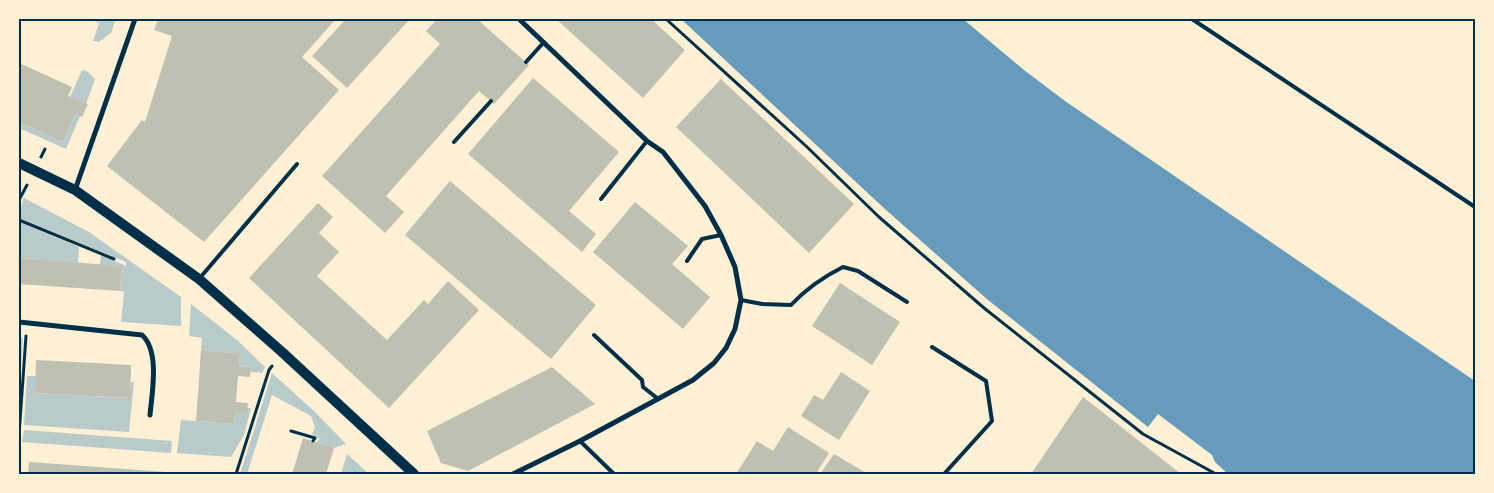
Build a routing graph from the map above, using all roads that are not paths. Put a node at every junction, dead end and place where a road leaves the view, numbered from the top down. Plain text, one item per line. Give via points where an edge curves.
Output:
1 (135, 19) edge
2 (518, 19) edge
3 (1192, 19) edge
4 (544, 42) junction
5 (526, 62) dead end
6 (490, 101) dead end
7 (454, 142) dead end
8 (647, 142) junction
9 (19, 163) edge
10 (297, 164) dead end
11 (75, 190) junction
12 (601, 199) dead end
13 (1475, 207) edge
14 (721, 235) junction
15 (686, 261) dead end
16 (198, 279) junction
17 (741, 300) junction
18 (907, 302) dead end
19 (19, 322) edge
20 (594, 335) dead end
21 (932, 347) dead end
22 (657, 398) junction
23 (150, 415) dead end
24 (580, 441) junction
25 (414, 474) edge
26 (513, 474) edge
27 (614, 474) edge
28 (944, 474) edge

1 - 11 street
2 - 4 street
3 - 13 lane
4 - 5 lane
4 - 8 street
6 - 7 lane
8 - 12 lane
8 - 14 street via 663,152 705,206
9 - 11 main road
10 - 16 lane
11 - 16 main road
14 - 15 lane via 702,239
14 - 17 street via 735,267
16 - 25 main road
17 - 18 lane via 791,305 801,294 842,267 858,271
17 - 22 street via 735,329 714,363 693,380
19 - 23 street via 142,335 147,339 152,354
20 - 22 lane
21 - 28 lane via 986,381 992,421
22 - 24 street
24 - 26 street
24 - 27 lane

